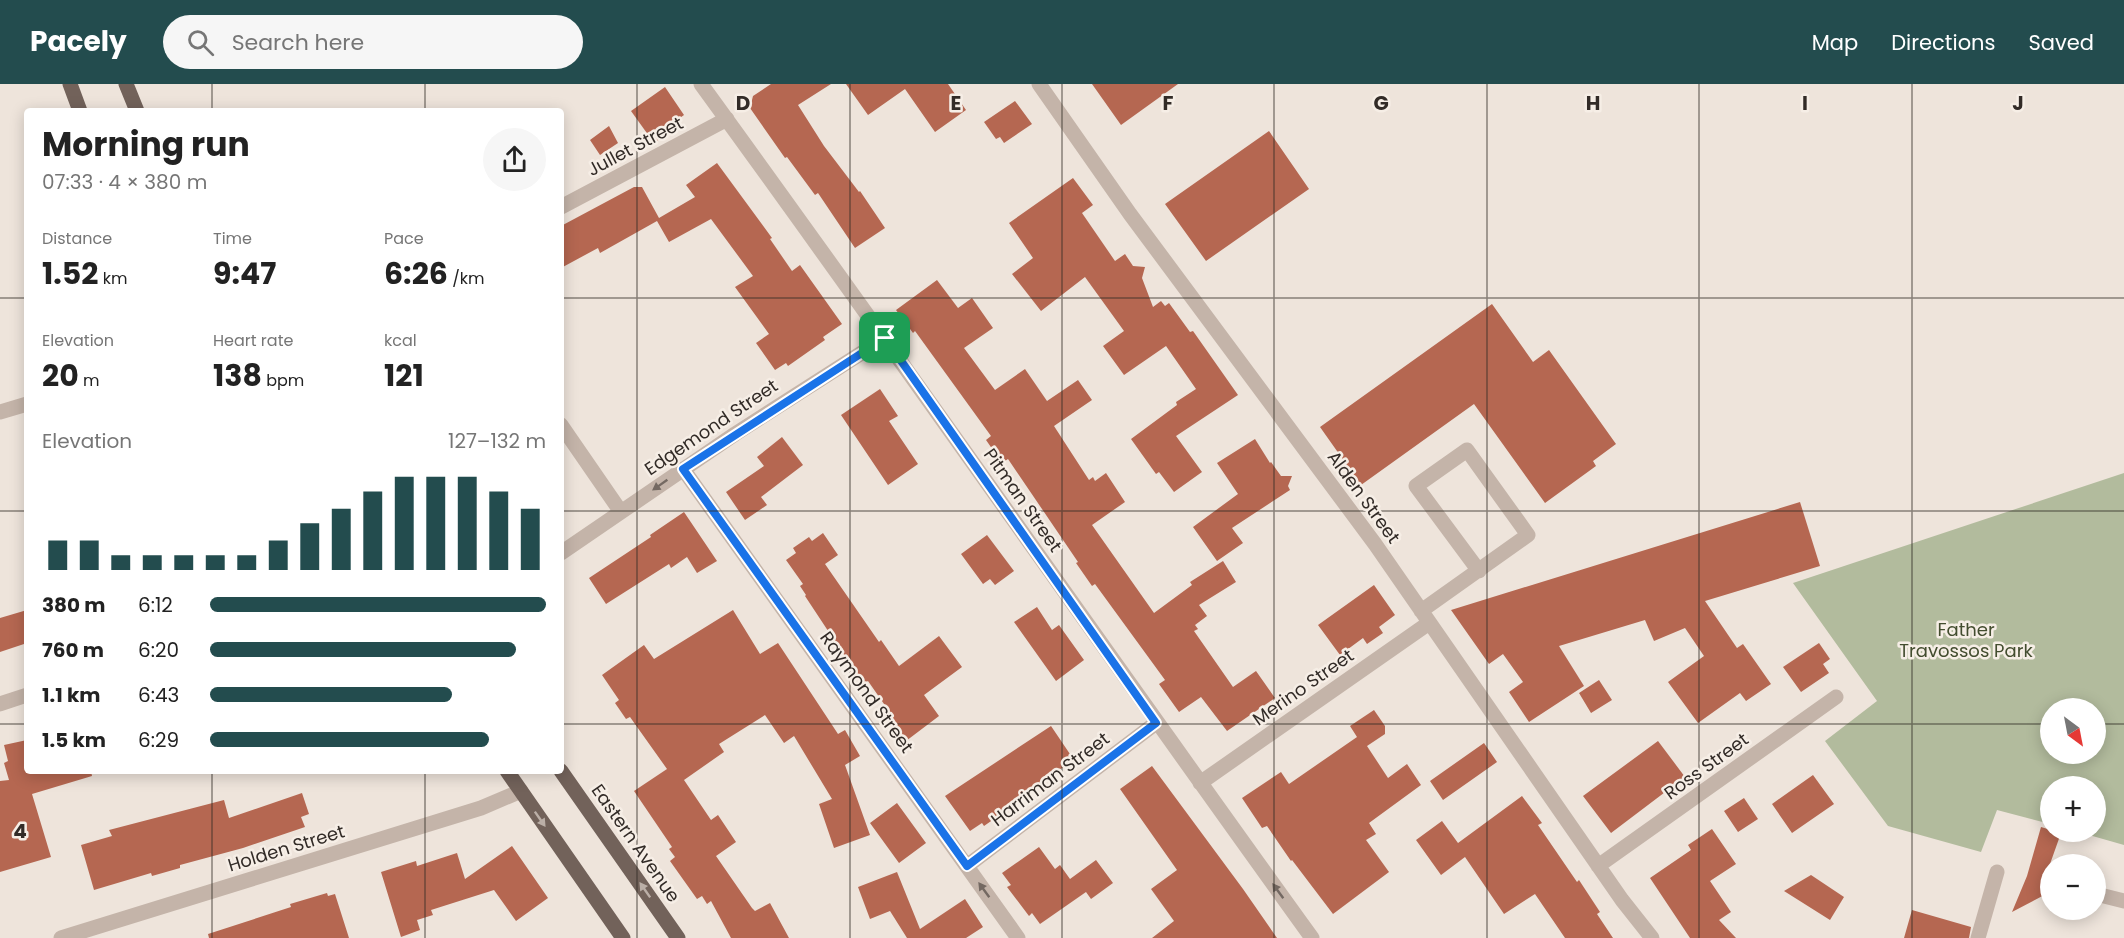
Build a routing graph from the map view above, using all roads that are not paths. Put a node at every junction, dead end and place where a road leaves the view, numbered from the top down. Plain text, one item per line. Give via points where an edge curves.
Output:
1 (70, 84) edge
2 (126, 84) edge
3 (701, 84) edge
4 (1039, 84) edge
5 (79, 108) edge
6 (136, 108) edge
7 (727, 119) junction
8 (564, 205) edge
9 (885, 338) junction
10 (24, 405) edge
11 (0, 412) edge
12 (564, 429) edge
13 (683, 469) junction
14 (621, 512) junction
15 (564, 550) edge
16 (1479, 571) junction
17 (1425, 617) junction
18 (24, 696) edge
19 (1836, 697) dead end
20 (0, 704) edge
21 (1156, 723) junction
22 (509, 774) edge
23 (563, 774) edge
24 (1200, 783) junction
25 (521, 791) junction
26 (967, 866) junction
27 (1598, 866) junction
28 (1997, 872) dead end
29 (2106, 896) edge
30 (2124, 901) edge
31 (61, 938) edge
32 (623, 938) edge
33 (678, 938) edge
34 (1018, 938) edge
35 (1312, 938) edge
36 (1652, 938) edge
37 (1978, 938) edge

1 - 5 main road
2 - 6 main road
3 - 7 street, Pitman Street
4 - 17 street, Alden Street
7 - 8 street, Jullet Street
7 - 9 street, Pitman Street
9 - 13 street, Edgemond Street
9 - 21 street, Pitman Street
10 - 11 street
12 - 14 street
13 -> 14 street, Edgemond Street
13 - 26 street, Raymond Street
14 - 15 street, Edgemond Street
16 - 16 street, Merino Street via 1528,535 1467,450 1416,486
16 - 17 street, Merino Street
17 - 24 street, Merino Street
17 - 27 street, Alden Street
18 - 20 street
19 - 27 street, Ross Street
21 - 24 street, Pitman Street
21 - 26 street, Harriman Street
22 - 25 main road
33 -> 23 main road, Eastern Avenue
35 -> 24 street, Pitman Street
25 - 31 street, Holden Street via 480,808
25 -> 32 main road
34 -> 26 street, Raymond Street
27 - 36 street, Alden Street
28 - 37 street
29 - 30 street

